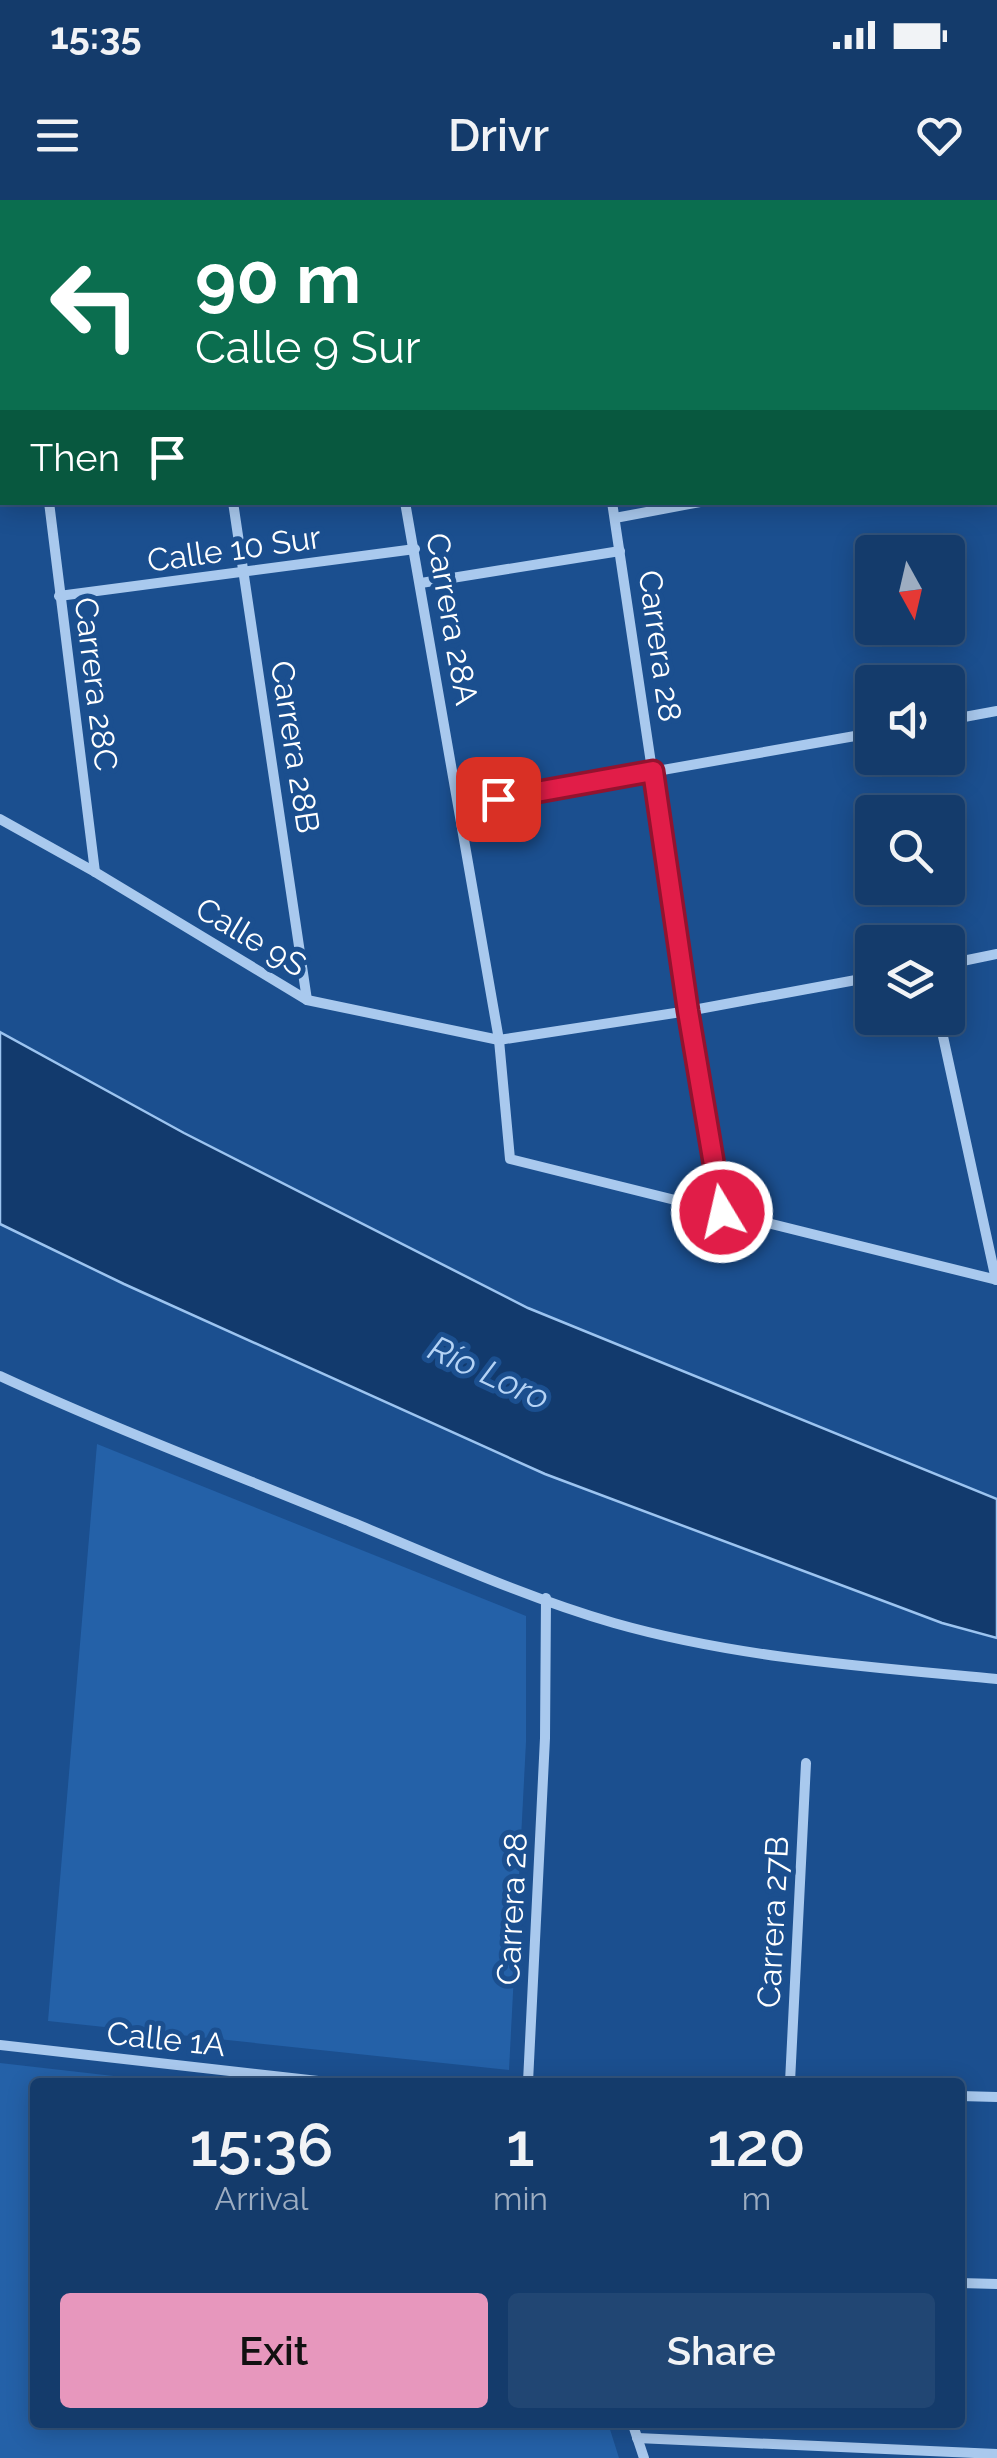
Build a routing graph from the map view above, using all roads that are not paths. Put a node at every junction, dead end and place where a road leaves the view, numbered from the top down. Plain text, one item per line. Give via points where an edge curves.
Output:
1 (50, 505) edge
2 (233, 505) edge
3 (406, 505) edge
4 (613, 505) edge
5 (684, 505) edge
6 (615, 518) junction
7 (415, 549) junction
8 (620, 551) junction
9 (243, 574) junction
10 (421, 583) junction
11 (59, 596) junction
12 (997, 711) edge
13 (965, 717) edge
14 (855, 736) edge
15 (653, 771) junction
16 (459, 806) junction
17 (0, 819) edge
18 (95, 872) junction
19 (997, 954) edge
20 (965, 961) edge
21 (855, 980) edge
22 (308, 1000) junction
23 (688, 1011) junction
24 (943, 1035) edge
25 (499, 1040) junction
26 (722, 1212) junction
27 (996, 1280) edge
28 (0, 1376) edge
29 (546, 1598) junction
30 (997, 1679) edge
31 (806, 1763) dead end
32 (0, 2045) edge
33 (291, 2078) edge
34 (528, 2078) edge
35 (790, 2078) edge
36 (965, 2096) edge
37 (997, 2097) edge
38 (965, 2283) edge
39 (997, 2284) edge
40 (634, 2428) edge
41 (637, 2438) junction
42 (997, 2454) edge
43 (644, 2458) edge

1 - 11 street, Carrera 28C
2 - 9 street, Carrera 28B
3 - 7 street, Carrera 28A
4 - 6 street, Carrera 28
5 - 6 street
6 - 8 street, Carrera 28
7 - 9 street, Calle 10 Sur
7 - 10 street, Carrera 28A
8 - 10 street
8 - 15 street, Carrera 28
9 - 11 street, Calle 10 Sur
9 - 22 street, Carrera 28B
10 - 16 street, Carrera 28A
11 - 18 street, Carrera 28C
12 - 13 street
14 - 15 street
15 - 16 street
15 - 23 street, Carrera 28
16 - 25 street, Carrera 28A
17 - 18 street, Calle 9S
18 - 22 street, Calle 9S
19 - 20 street
21 - 23 street
22 - 25 street, Calle 9S
23 - 25 street
23 - 26 street, Carrera 28
24 - 27 street
25 - 26 street, Carrera 28A via 510,1159
26 - 27 street
28 - 29 street
29 - 30 street via 613,1623 696,1642
29 - 34 street, Carrera 28 via 546,1738
31 - 35 street, Carrera 27B
32 - 33 street, Calle 1A
36 - 37 street
38 - 39 street
40 - 41 street
41 - 42 street
41 - 43 street

